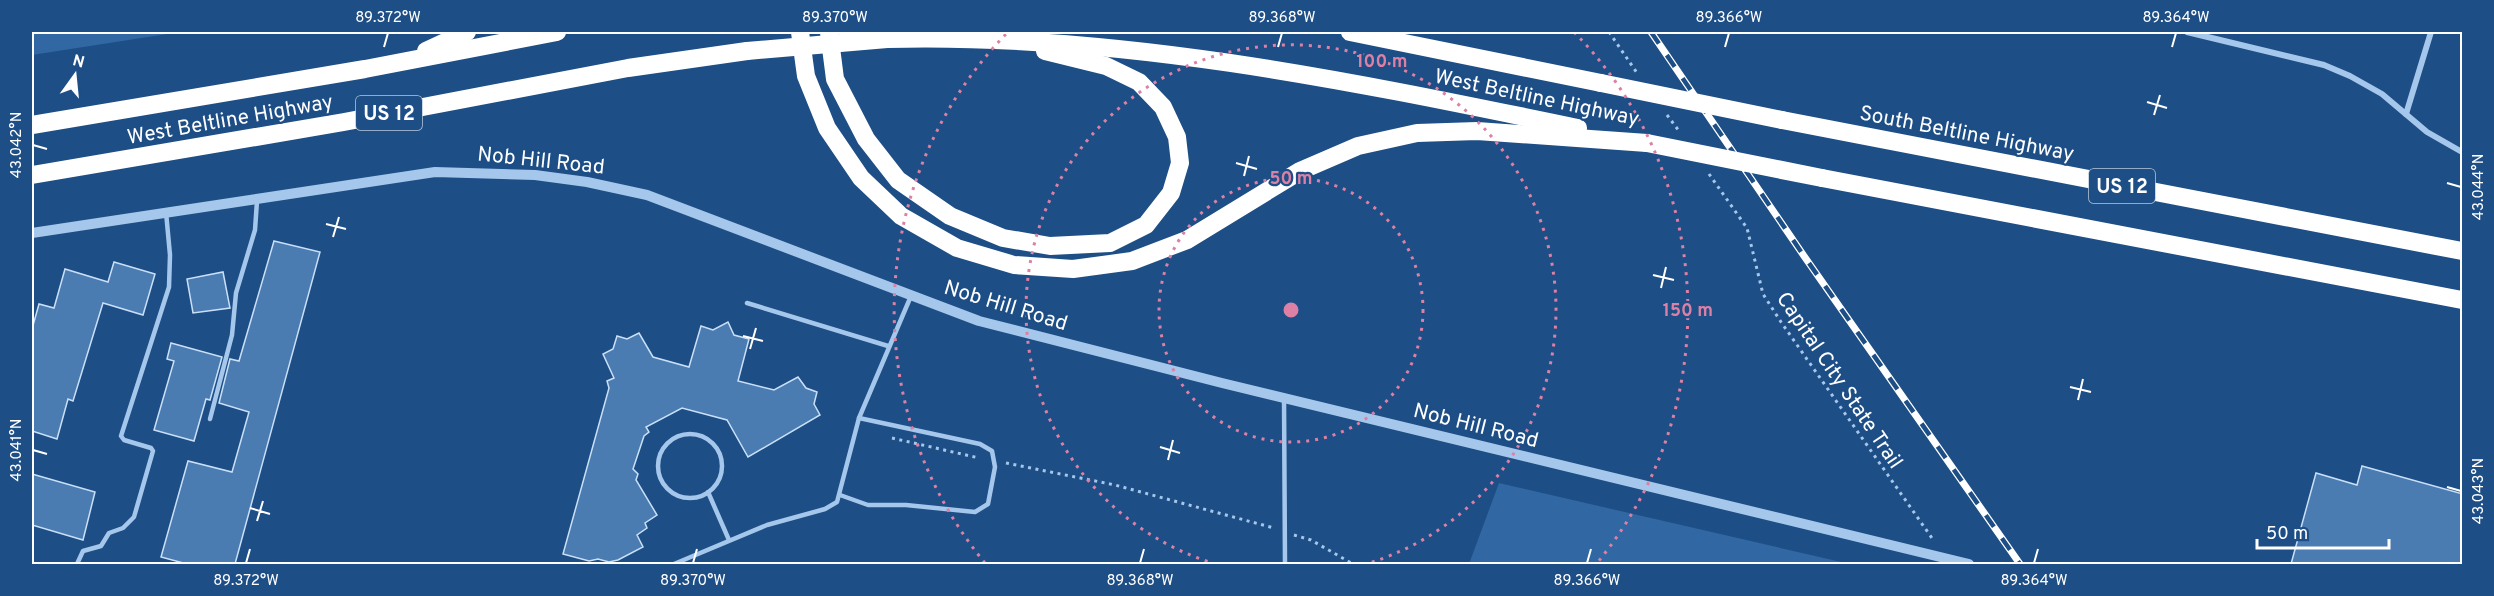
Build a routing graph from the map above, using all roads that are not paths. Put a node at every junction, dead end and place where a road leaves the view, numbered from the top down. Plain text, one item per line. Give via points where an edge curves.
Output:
1 (467, 32) edge
2 (557, 32) edge
3 (800, 32) edge
4 (829, 32) edge
5 (1350, 32) edge
6 (2187, 32) edge
7 (2431, 32) edge
8 (996, 38) junction
9 (399, 63) junction
10 (2406, 114) junction
11 (1782, 120) joint
12 (32, 125) edge
13 (1647, 143) junction
14 (2463, 152) edge
15 (32, 175) edge
16 (257, 198) junction
17 (166, 212) junction
18 (32, 233) edge
19 (2463, 251) edge
20 (911, 296) junction
21 (2463, 300) edge
22 (747, 303) dead end
23 (888, 346) junction
24 (1284, 398) junction
25 (859, 418) junction
26 (210, 419) dead end
27 (708, 492) junction
28 (840, 495) junction
29 (729, 540) junction
30 (77, 564) edge
31 (674, 564) edge
32 (1285, 564) edge
33 (1969, 564) edge

1 - 9 highway
2 - 9 highway, West Beltline Highway / US 12
3 - 13 highway via 806,76 827,128 861,178 901,216 947,243 1014,265 1073,269 1132,261 1187,240 1300,171 1358,146 1417,133 1477,131
4 - 8 highway via 836,79 866,139 898,180 950,216 1003,238 1050,246 1110,243 1146,225 1171,193 1180,163 1177,137 1163,107 1139,81 1106,66
5 - 11 highway, West Beltline Highway / US 12, bridge
6 - 10 street via 2324,65 2382,94
7 - 10 street
8 - 13 highway, West Beltline Highway / US 12 via 1109,47 1291,71
8 - 15 highway, West Beltline Highway / US 12, bridge via 887,39 747,51 628,68
9 - 12 highway, West Beltline Highway / US 12
10 - 14 street via 2427,132
11 - 19 highway, South Beltline Highway / US 12
13 - 21 highway, West Beltline Highway / US 12, bridge
16 - 17 street, Nob Hill Road
16 - 20 street, Nob Hill Road via 435,172 588,182 647,195
16 - 26 lane via 255,230 236,293 232,335
17 - 18 street, Nob Hill Road
17 - 30 lane via 171,255 169,287 121,436 153,451 134,517 123,528 110,533 101,546 83,551
20 - 23 lane
20 - 24 street, Nob Hill Road via 979,321
22 - 23 lane
23 - 25 lane
24 - 32 lane
24 - 33 street, Nob Hill Road
25 - 28 lane
25 - 28 lane via 980,444 992,451 995,466 988,504 975,512 906,504 868,505
27 - 27 lane via 721,475 722,464 713,444 694,435 673,440 665,447 658,465 664,484 689,498
27 - 29 lane
28 - 29 lane via 837,502 825,509
29 - 31 lane

